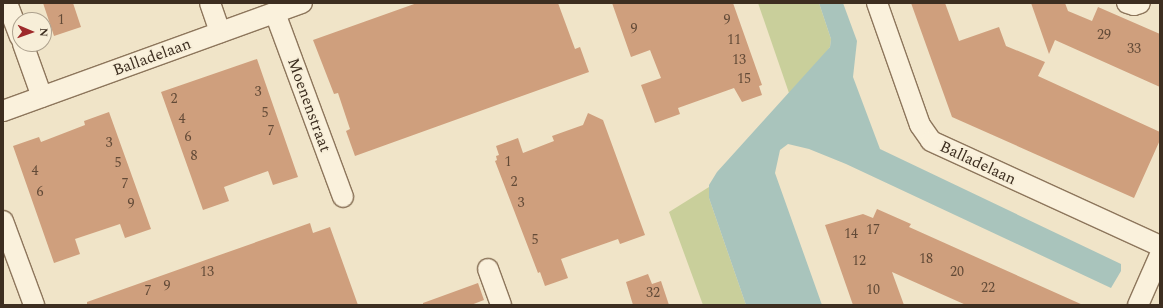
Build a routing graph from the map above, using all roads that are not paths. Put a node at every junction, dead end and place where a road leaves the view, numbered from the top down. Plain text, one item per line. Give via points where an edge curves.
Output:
1 (7, 3) edge
2 (210, 3) edge
3 (302, 3) edge
4 (876, 3) edge
5 (1127, 3) edge
6 (1140, 3) edge
7 (275, 13) junction
8 (12, 16) edge
9 (220, 32) junction
10 (25, 52) edge
11 (42, 97) junction
12 (3, 111) edge
13 (343, 197) dead end
14 (3, 221) edge
15 (1160, 246) edge
16 (1160, 255) edge
17 (488, 268) dead end
18 (32, 301) edge
19 (501, 305) edge
20 (1138, 305) edge

1 - 8 street
2 - 9 street
3 - 7 street, Balladelaan
4 - 15 street, Balladelaan via 920,125 931,141
5 - 6 street
7 - 9 street, Balladelaan
7 - 13 street, Moenenstraat
9 - 11 street, Balladelaan
10 - 11 street
11 - 12 street, Balladelaan
14 - 18 street
16 - 20 street
17 - 19 street

